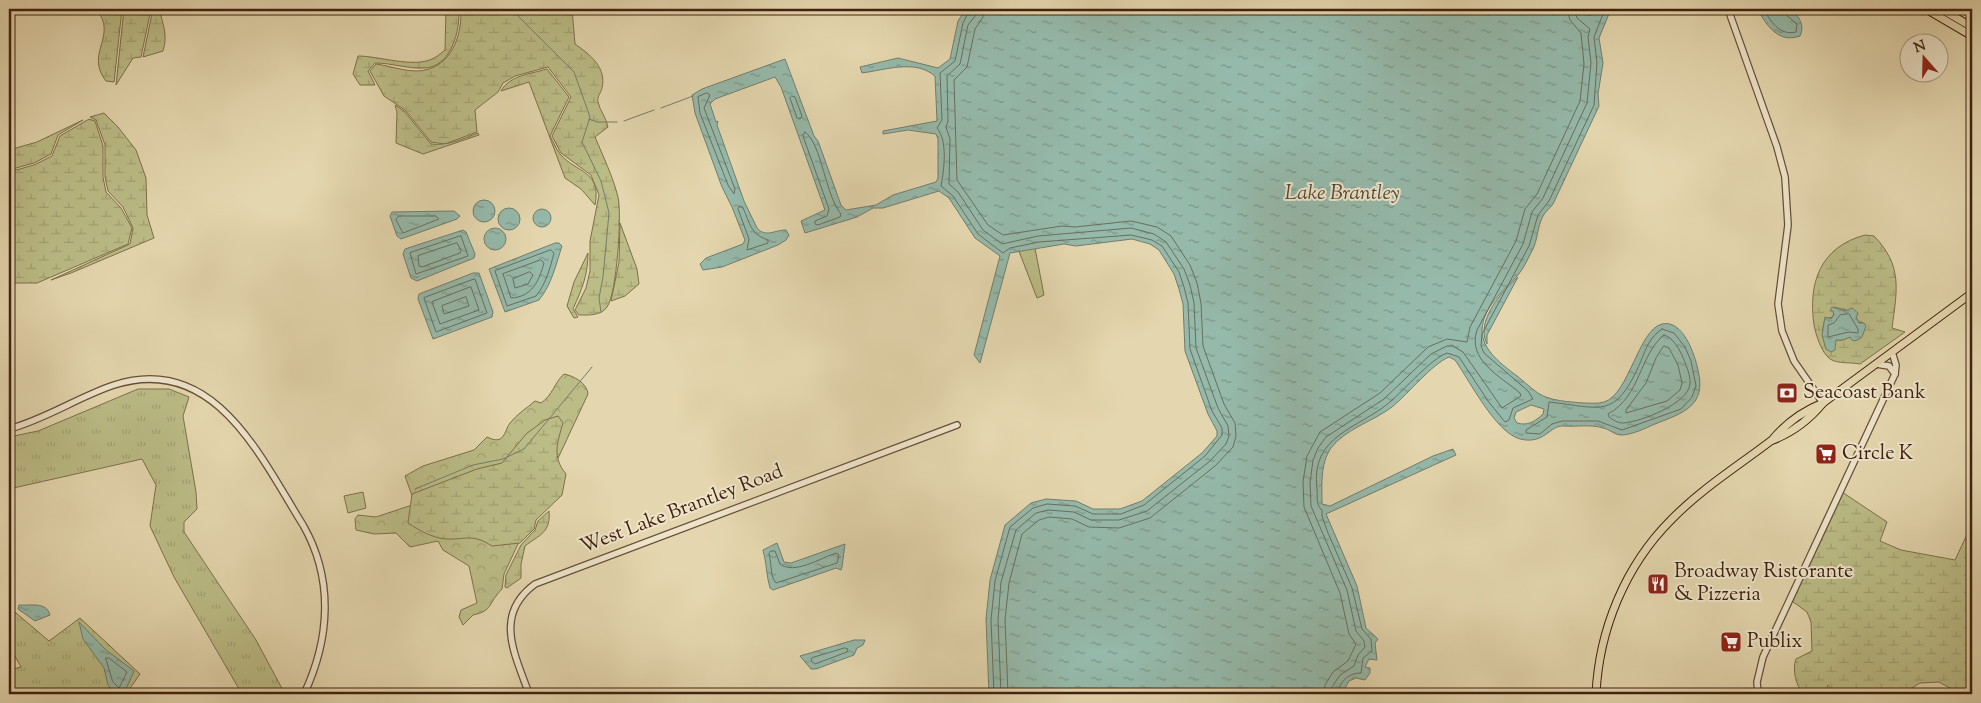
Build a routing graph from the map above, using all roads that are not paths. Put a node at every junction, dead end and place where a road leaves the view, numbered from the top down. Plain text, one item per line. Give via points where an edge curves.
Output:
1 (1728, 9) edge
2 (1926, 9) edge
3 (1941, 9) edge
4 (1972, 27) edge
5 (1972, 36) edge
6 (1972, 293) edge
7 (1892, 352) junction
8 (1876, 364) junction
9 (1895, 374) junction
10 (1823, 403) junction
11 (956, 425) dead end
12 (9, 429) edge
13 (304, 694) edge
14 (529, 694) edge
15 (1596, 694) edge
16 (1758, 694) edge

1 - 10 street via 1785,177 1788,225 1778,304 1782,331 1794,361
2 - 5 main road
3 - 4 main road
6 - 7 main road
7 - 8 main road
7 - 9 street
8 - 9 street via 1889,366
8 - 10 main road
9 - 16 street via 1763,658
10 - 15 main road via 1793,430 1772,440 1689,503 1645,551 1624,585 1611,618
11 - 14 street, West Lake Brantley Road via 535,584 516,605 510,628 513,650
12 - 13 street via 112,386 140,380 186,386 225,409 250,440 299,518 319,562 325,597 324,637

